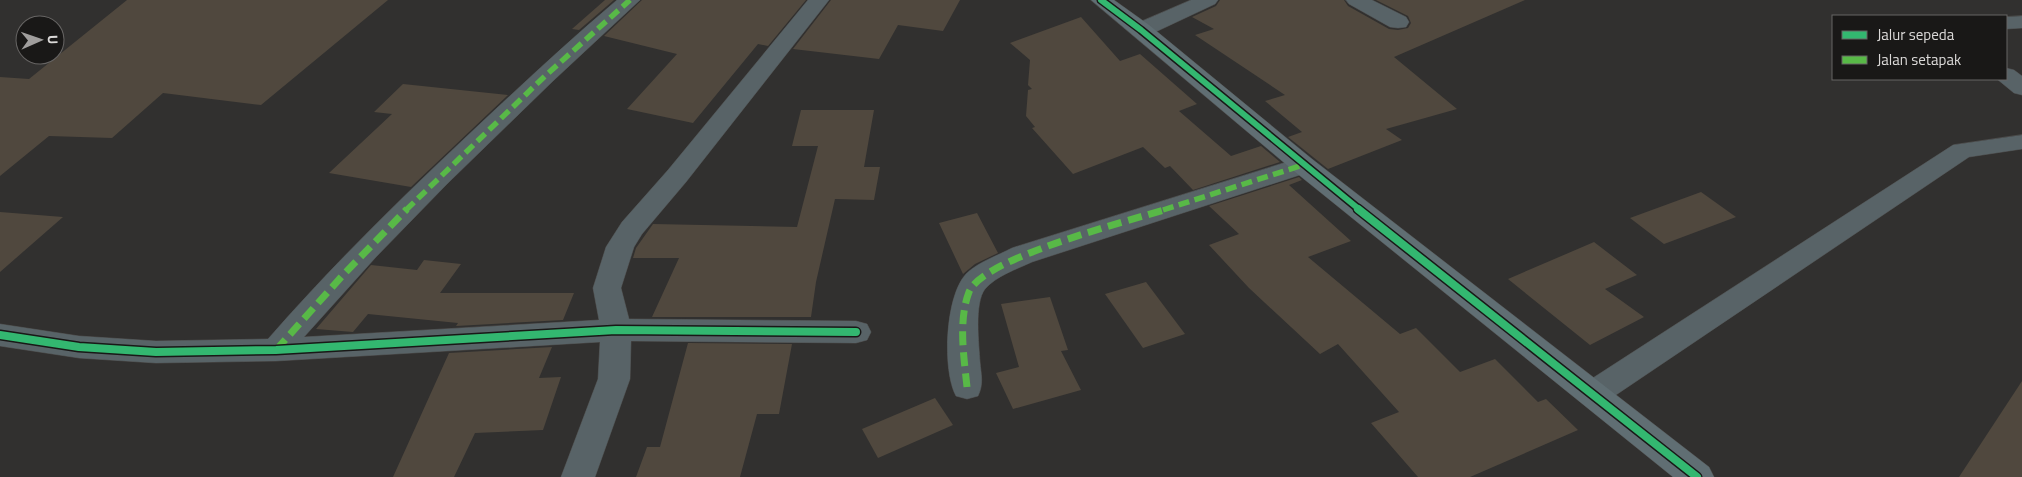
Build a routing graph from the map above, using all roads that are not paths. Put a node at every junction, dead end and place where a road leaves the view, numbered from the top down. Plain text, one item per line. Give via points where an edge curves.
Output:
1 (630, 0) edge
2 (819, 0) edge
3 (1100, 0) edge
4 (1208, 0) edge
5 (1356, 0) edge
6 (1398, 22) dead end
7 (2022, 22) edge
8 (2007, 23) edge
9 (1141, 30) junction
10 (2007, 76) edge
11 (2022, 88) edge
12 (2022, 142) edge
13 (1303, 165) junction
14 (616, 330) junction
15 (856, 332) dead end
16 (0, 335) edge
17 (276, 350) junction
18 (967, 387) dead end
19 (1593, 394) junction
20 (578, 477) edge
21 (1697, 477) edge

1 - 17 street via 542,77 376,238
2 - 14 street via 632,228 620,247 607,288
3 - 9 street
4 - 9 street
5 - 6 street
7 - 8 street
9 - 13 street
10 - 11 street
12 - 19 street via 1962,150
13 - 18 street via 1022,255 985,274 967,294 964,337
13 - 19 street
14 - 15 street
14 - 17 street
14 - 20 street via 614,379
16 - 17 street via 79,347 156,352
19 - 21 street

